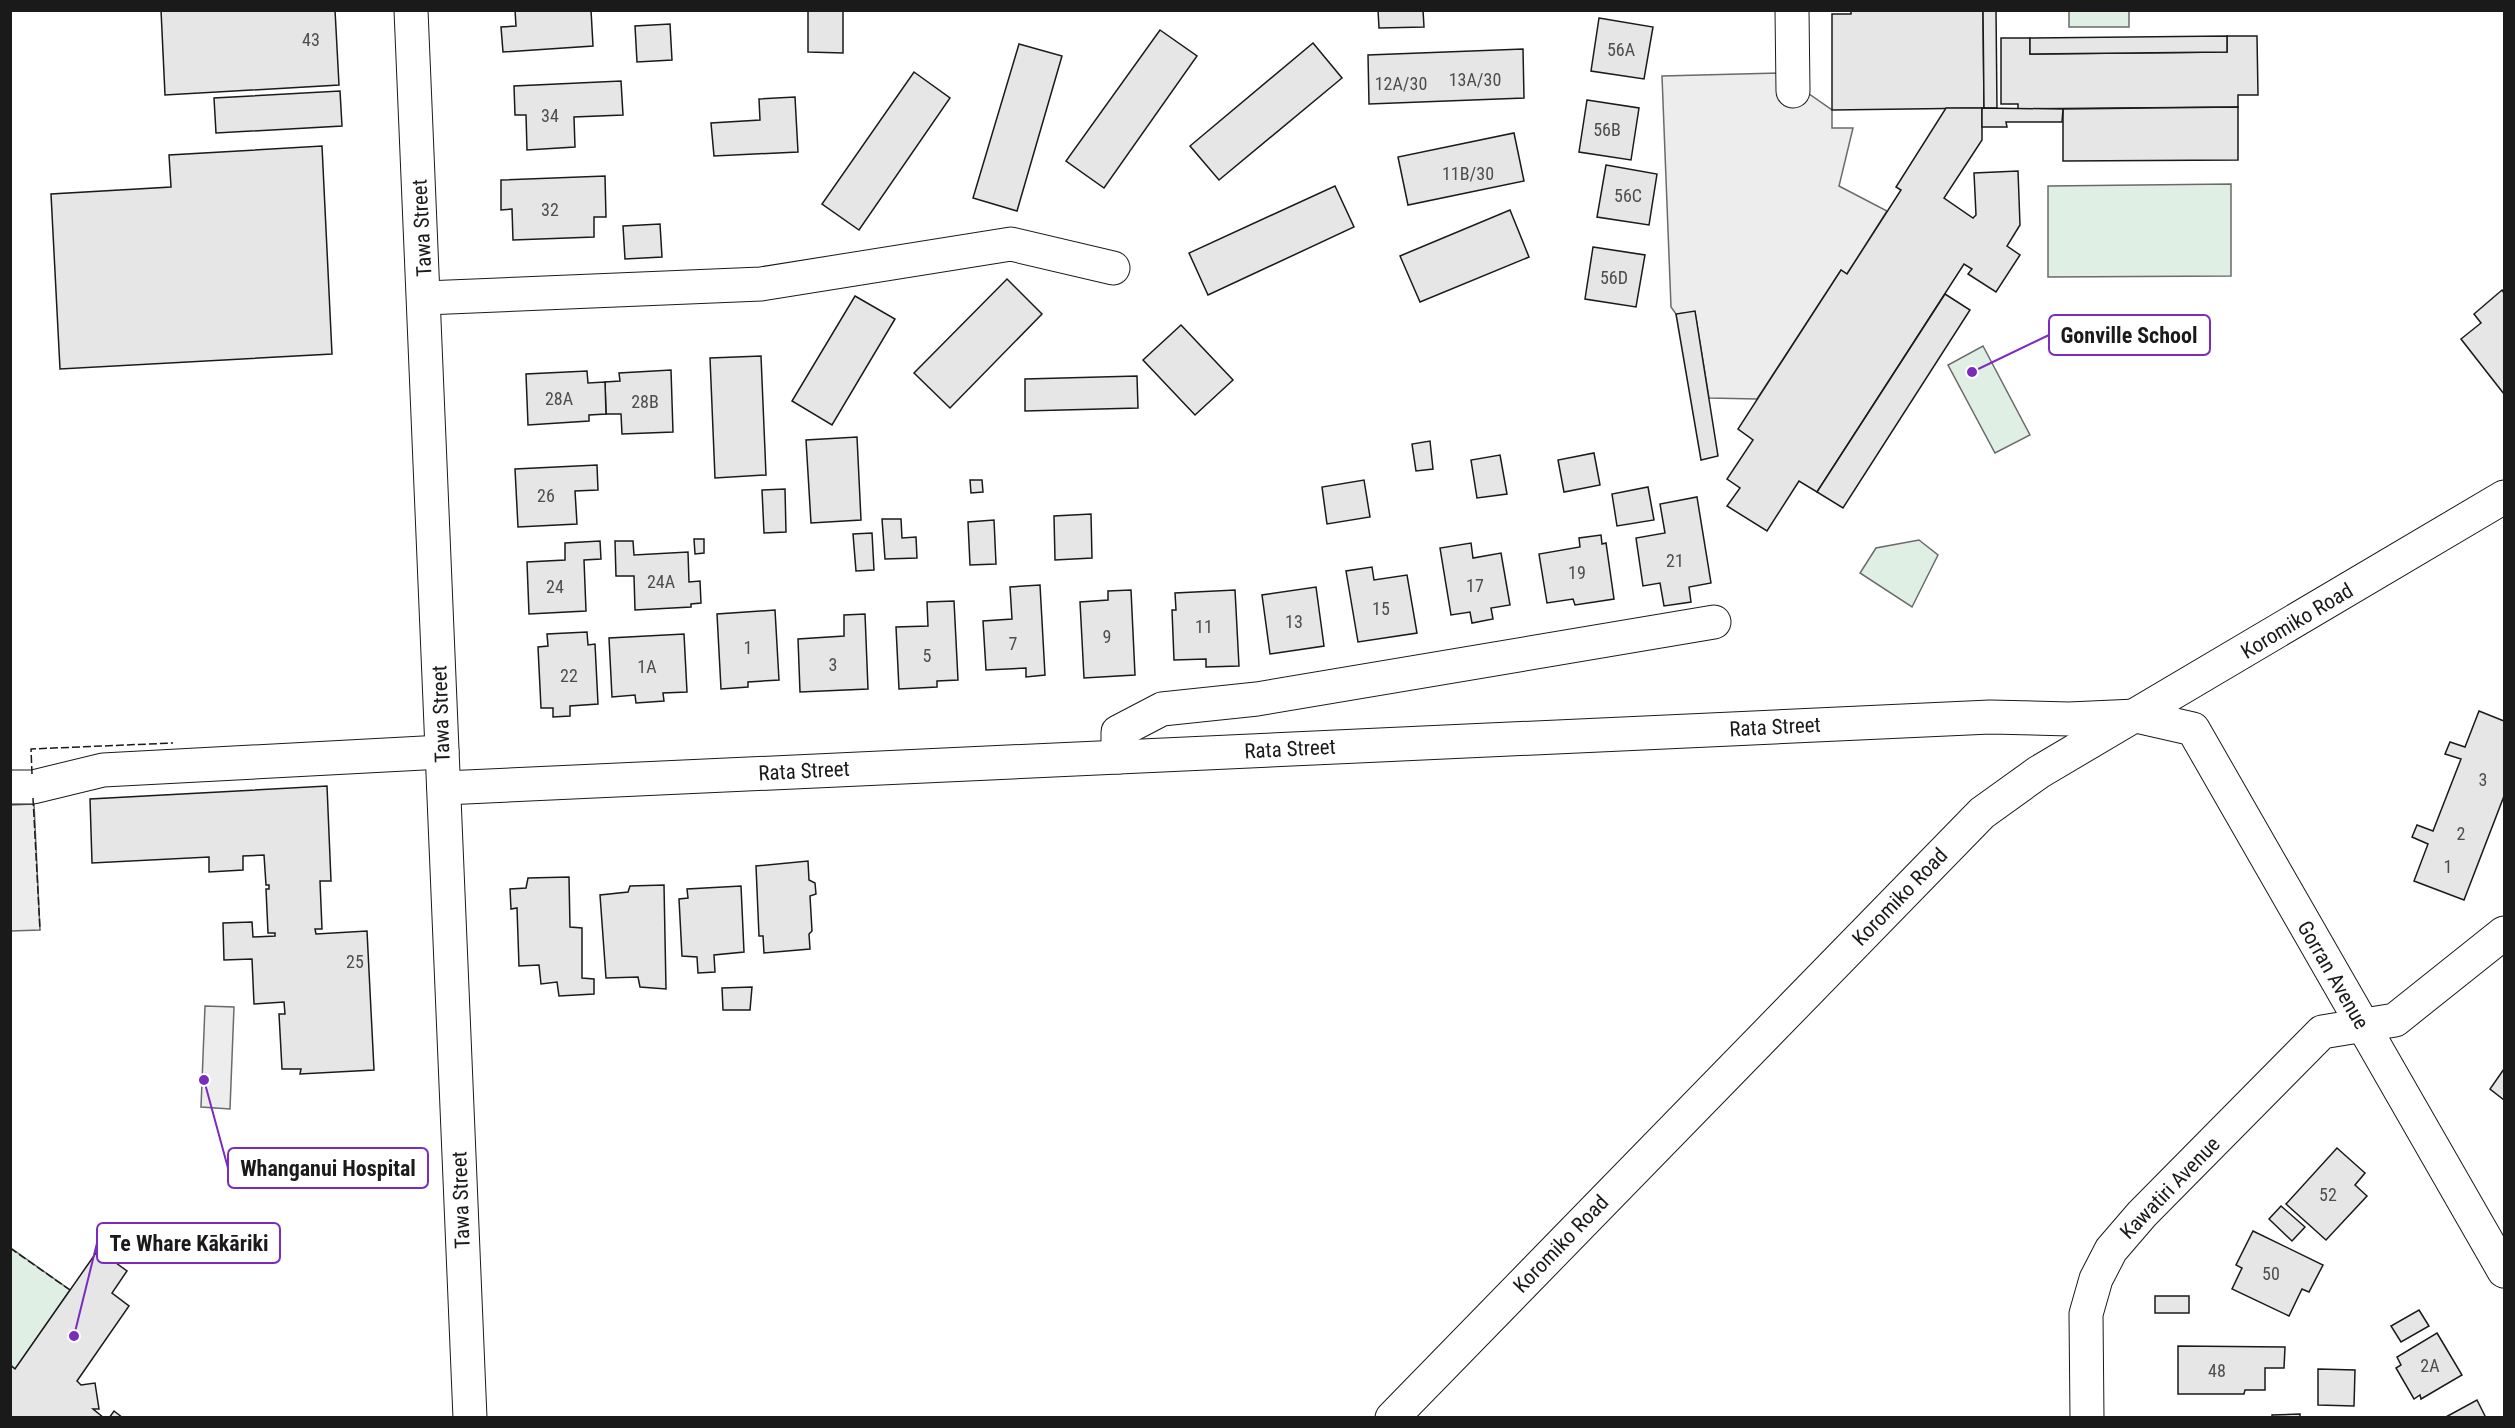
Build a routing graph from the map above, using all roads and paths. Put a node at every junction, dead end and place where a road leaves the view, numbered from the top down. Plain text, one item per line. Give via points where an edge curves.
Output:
1 (411, 10) edge
2 (1792, 10) edge
3 (1793, 91) dead end
4 (1113, 268) dead end
5 (425, 298) junction
6 (2505, 497) edge
7 (1714, 622) dead end
8 (2136, 716) junction
9 (442, 752) junction
10 (1118, 757) junction
11 (10, 787) edge
12 (444, 788) junction
13 (2505, 933) edge
14 (2362, 1026) junction
15 (2505, 1271) edge
16 (470, 1418) edge
17 (1392, 1418) edge
18 (2086, 1418) edge

1 - 5 street, Tawa Street
2 - 3 street
4 - 5 street via 1011,244 761,284
5 - 9 street, Tawa Street
6 - 8 street, Koromiko Road
7 - 10 street via 1257,699 1162,709 1118,732
8 - 10 street, Rata Street via 2069,720 1990,717
8 - 14 street, Gorran Avenue via 2193,729
8 - 17 street, Koromiko Road via 2039,772 1982,813
9 - 11 street via 103,770 33,787
9 - 12 street, Tawa Street
10 - 12 street, Rata Street
12 - 16 street, Tawa Street
13 - 14 street, Kawatiri Avenue via 2395,1020
14 - 15 street, Gorran Avenue
14 - 18 street, Kawatiri Avenue via 2322,1032 2111,1250 2096,1279 2086,1314

